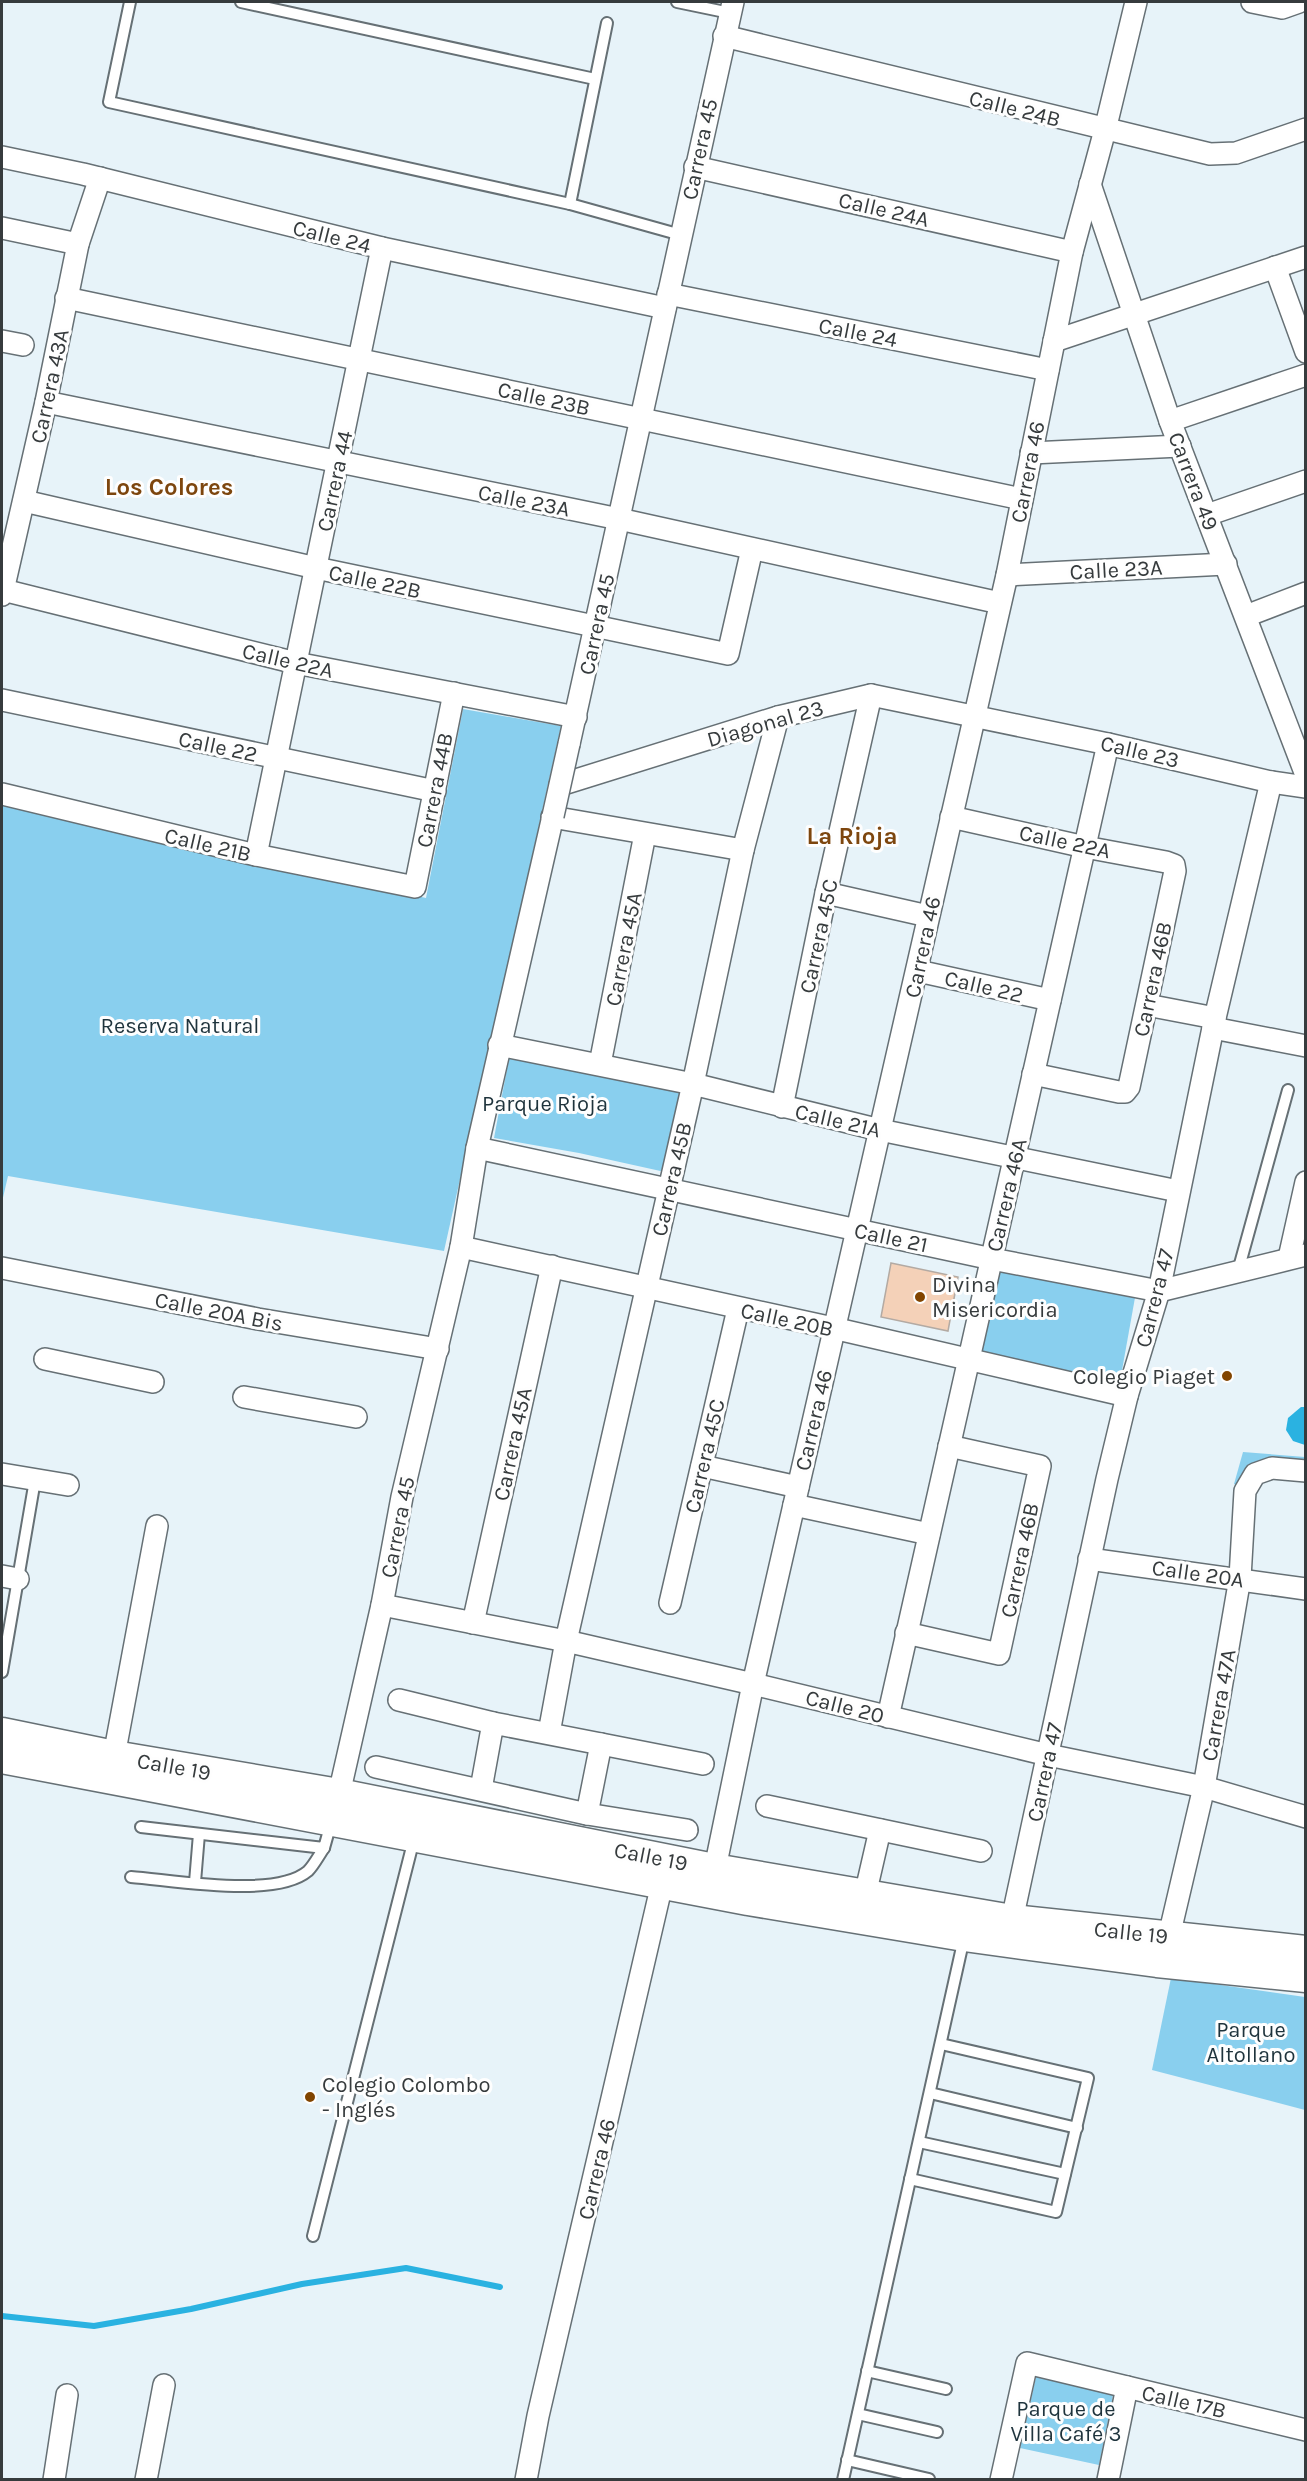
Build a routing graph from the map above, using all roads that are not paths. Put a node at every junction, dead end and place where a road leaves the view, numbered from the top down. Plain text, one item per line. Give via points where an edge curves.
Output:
1 (130, 2) edge
2 (241, 2) edge
3 (677, 2) edge
4 (1136, 2) edge
5 (1252, 2) edge
6 (1299, 2) edge
7 (731, 7) edge
8 (607, 23) dead end
9 (724, 36) junction
10 (595, 79) junction
11 (1305, 129) edge
12 (1105, 130) junction
13 (2, 157) edge
14 (695, 167) junction
15 (100, 178) junction
16 (1090, 184) junction
17 (570, 204) junction
18 (2, 228) edge
19 (681, 235) junction
20 (78, 244) junction
21 (382, 248) junction
22 (1072, 252) junction
23 (1305, 257) edge
24 (1275, 267) junction
25 (66, 298) junction
26 (666, 301) junction
27 (1134, 313) junction
28 (2, 341) edge
29 (1054, 341) junction
30 (22, 345) dead end
31 (1305, 352) edge
32 (360, 359) junction
33 (1048, 370) junction
34 (1305, 375) edge
35 (46, 402) junction
36 (641, 418) junction
37 (1170, 421) junction
38 (1180, 446) junction
39 (1031, 453) junction
40 (338, 463) junction
41 (1305, 482) edge
42 (1022, 499) junction
43 (24, 501) junction
44 (1207, 515) junction
45 (619, 519) junction
46 (752, 549) junction
47 (1226, 564) junction
48 (316, 568) junction
49 (1007, 575) junction
50 (2, 592) edge
51 (1305, 593) edge
52 (1000, 603) junction
53 (1246, 616) junction
54 (596, 626) junction
55 (296, 663) junction
56 (453, 693) junction
57 (871, 695) junction
58 (2, 700) edge
59 (974, 715) junction
60 (576, 717) junction
61 (778, 717) junction
62 (1108, 744) junction
63 (276, 758) junction
64 (1304, 764) edge
65 (1270, 782) junction
66 (560, 785) dead end
67 (1305, 787) edge
68 (435, 791) junction
69 (2, 794) edge
70 (552, 816) junction
71 (951, 817) junction
72 (645, 834) junction
73 (1085, 847) junction
74 (743, 850) junction
75 (256, 855) junction
76 (1175, 871) joint
77 (415, 887) joint
78 (826, 893) junction
79 (928, 916) junction
80 (918, 971) junction
81 (1050, 1000) junction
82 (1147, 1005) junction
83 (1214, 1023) junction
84 (499, 1045) junction
85 (1305, 1046) edge
86 (600, 1064) junction
87 (1033, 1074) junction
88 (693, 1084) junction
89 (1288, 1090) dead end
90 (782, 1107) junction
91 (880, 1130) junction
92 (477, 1148) junction
93 (1014, 1158) junction
94 (1305, 1182) edge
95 (667, 1191) junction
96 (1178, 1191) junction
97 (857, 1230) junction
98 (459, 1254) junction
99 (1297, 1257) edge
100 (992, 1259) junction
101 (552, 1266) junction
102 (2, 1268) edge
103 (1238, 1271) junction
104 (646, 1287) junction
105 (1159, 1291) junction
106 (738, 1309) junction
107 (833, 1328) junction
108 (438, 1349) junction
109 (45, 1359) dead end
110 (970, 1359) junction
111 (153, 1382) dead end
112 (1127, 1396) junction
113 (244, 1397) dead end
114 (356, 1417) dead end
115 (949, 1446) junction
116 (702, 1466) junction
117 (1305, 1471) edge
118 (2, 1474) edge
119 (35, 1480) junction
120 (68, 1485) dead end
121 (796, 1496) junction
122 (158, 1526) dead end
123 (929, 1534) junction
124 (1089, 1558) junction
125 (10, 1577) edge
126 (1240, 1578) junction
127 (1305, 1589) edge
128 (670, 1604) dead end
129 (382, 1605) junction
130 (473, 1623) junction
131 (906, 1633) junction
132 (566, 1641) junction
133 (2, 1672) edge
134 (753, 1684) junction
135 (399, 1701) dead end
136 (888, 1717) junction
137 (493, 1724) junction
138 (2, 1733) edge
139 (549, 1733) junction
140 (601, 1744) junction
141 (1048, 1755) junction
142 (114, 1756) junction
143 (2, 1758) edge
144 (703, 1764) dead end
145 (376, 1767) dead end
146 (1204, 1787) junction
147 (482, 1789) junction
148 (530, 1800) junction
149 (767, 1806) dead end
150 (335, 1807) junction
151 (587, 1814) junction
152 (1305, 1817) edge
153 (141, 1827) dead end
154 (687, 1830) dead end
155 (880, 1830) junction
156 (526, 1831) junction
157 (199, 1834) junction
158 (415, 1836) junction
159 (324, 1848) junction
160 (981, 1851) dead end
161 (665, 1871) junction
162 (131, 1877) dead end
163 (712, 1880) junction
164 (195, 1882) junction
165 (865, 1895) junction
166 (1012, 1920) junction
167 (964, 1936) junction
168 (1169, 1936) junction
169 (1305, 1951) edge
170 (1305, 1977) edge
171 (940, 2044) junction
172 (930, 2093) junction
173 (1077, 2128) junction
174 (919, 2142) junction
175 (1065, 2174) junction
176 (910, 2179) junction
177 (313, 2236) dead end
178 (867, 2371) junction
179 (164, 2385) dead end
180 (1127, 2387) junction
181 (946, 2389) dead end
182 (67, 2395) dead end
183 (858, 2414) junction
184 (1305, 2430) edge
185 (937, 2432) dead end
186 (847, 2460) junction
187 (929, 2479) edge
188 (54, 2480) edge
189 (146, 2480) edge
190 (526, 2480) edge
191 (843, 2480) edge
192 (1001, 2480) edge
193 (1108, 2480) edge

1 - 17 lane via 109,102
2 - 10 lane
3 - 7 lane
4 - 12 street, Carrera 46
5 - 6 street via 1282,8
7 - 9 street, Carrera 45
8 - 10 lane
9 - 12 street, Calle 24B
9 - 14 street, Carrera 45
10 - 17 lane
11 - 12 street, Calle 24B via 1236,153 1210,154
12 - 16 street, Carrera 46
13 - 15 street, Calle 24
14 - 19 street, Carrera 45
14 - 22 street, Calle 24A
15 - 20 street, Carrera 43A
15 - 21 street, Calle 24
16 - 22 street, Carrera 46
16 - 27 street, Carrera 49
17 - 19 lane
18 - 20 street
19 - 26 street, Carrera 45
20 - 25 street, Carrera 43A
21 - 26 street, Calle 24
21 - 32 street, Carrera 44
22 - 29 street, Carrera 46
23 - 24 street
24 - 27 street
24 - 31 street
25 - 32 street, Calle 23B
25 - 35 street, Carrera 43A
26 - 33 street, Calle 24
26 - 36 street, Carrera 45
27 - 29 street
27 - 37 street, Carrera 49
28 - 30 street
29 - 33 street, Carrera 46
32 - 36 street, Calle 23B
32 - 40 street, Carrera 44
33 - 39 street, Carrera 46
34 - 37 street
35 - 40 street, Calle 23A
35 - 43 street, Carrera 43A
36 - 42 street, Calle 23B
36 - 45 street, Carrera 45
37 - 38 street, Carrera 49
38 - 39 street
38 - 44 street, Carrera 49
39 - 42 street, Carrera 46
40 - 45 street, Calle 23A
40 - 48 street, Carrera 44
41 - 44 street
42 - 49 street, Carrera 46
43 - 48 street, Calle 22B
43 - 50 street, Carrera 43A
44 - 47 street, Carrera 49
45 - 46 street, Calle 23A
45 - 54 street, Carrera 45
46 - 52 street, Calle 23A
46 - 54 street, Calle 22B via 728,654
47 - 49 street, Calle 23A
47 - 53 street, Carrera 49
48 - 54 street, Calle 22B
48 - 55 street, Carrera 44
49 - 52 street, Carrera 46
50 - 55 street, Calle 22A
51 - 53 street
52 - 59 street, Carrera 46
53 - 64 street, Carrera 49
54 - 60 street, Carrera 45
55 - 56 street, Calle 22A
55 - 63 street, Carrera 44
56 - 60 street, Calle 22A
56 - 68 street, Carrera 44B
57 - 59 street, Diagonal 23
57 - 61 street, Diagonal 23
57 - 78 street, Carrera 45C
58 - 63 street, Calle 22
59 - 62 street, Calle 23
59 - 71 street, Carrera 46
60 - 70 street, Carrera 45, bridge
61 - 66 street, Diagonal 23
61 - 74 street, Carrera 45B
62 - 65 street, Calle 23
62 - 73 street, Carrera 46A
63 - 68 street, Calle 22
63 - 75 street, Carrera 44
65 - 67 street, Calle 23
65 - 83 street, Carrera 47
68 - 77 street, Carrera 44B
69 - 75 street, Calle 21B
70 - 72 street
70 - 84 street, Carrera 45
71 - 73 street, Calle 22A
71 - 79 street, Carrera 46
72 - 74 street
72 - 86 street, Carrera 45A
73 - 76 street, Calle 22A via 1166,861
73 - 81 street, Carrera 46A
74 - 88 street, Carrera 45B
75 - 77 street, Calle 21B
76 - 82 street, Carrera 46B
78 - 79 street
78 - 90 street, Carrera 45C
79 - 80 street, Carrera 46
80 - 81 street, Calle 22
80 - 91 street, Carrera 46
81 - 87 street, Carrera 46A
82 - 83 street
82 - 87 street, Carrera 46B via 1125,1092
83 - 85 street
83 - 96 street, Carrera 47
84 - 86 street, Calle 21A
84 - 92 street, Carrera 45
86 - 88 street, Calle 21A
87 - 93 street, Carrera 46A
88 - 90 street, Calle 21A
88 - 95 street, Carrera 45B
89 - 103 lane
90 - 91 street, Calle 21A
91 - 93 street, Calle 21A
91 - 97 street, Carrera 46
92 - 95 street, Calle 21
92 - 98 street, Carrera 45
93 - 96 street, Calle 21A
93 - 100 street, Carrera 46A
94 - 99 street
95 - 97 street, Calle 21
95 - 104 street, Carrera 45B
96 - 105 street, Carrera 47
97 - 100 street, Calle 21
97 - 107 street, Carrera 46
98 - 101 street, Calle 20B
98 - 108 street, Carrera 45
99 - 103 street, Calle 21
100 - 105 street, Calle 21
100 - 110 street, Carrera 46A
101 - 104 street, Calle 20B
101 - 130 street, Carrera 45A
102 - 108 street, Calle 20A Bis via 258,1320
103 - 105 street, Calle 21
104 - 106 street, Calle 20B
104 - 132 street, Carrera 45B
105 - 112 street, Carrera 47
106 - 107 street, Calle 20B
106 - 116 street, Carrera 45C
107 - 110 street, Calle 20B
107 - 121 street, Carrera 46
108 - 129 street, Carrera 45 via 402,1497
109 - 111 street
110 - 112 street, Calle 20B
110 - 115 street, Carrera 46A
112 - 124 street, Carrera 47
113 - 114 street
115 - 123 street, Carrera 46A
115 - 131 street, Carrera 46B via 1040,1466 999,1654
116 - 121 street
116 - 128 street, Carrera 45C
117 - 126 street, Carrera 47A via 1272,1468 1255,1474 1245,1491
118 - 119 street
119 - 120 street
119 - 125 lane
121 - 123 street
121 - 134 street, Carrera 46
122 - 142 street
123 - 131 street, Carrera 46A
124 - 126 street, Calle 20A
124 - 141 street, Carrera 47
125 - 133 lane
126 - 127 street, Calle 20A
126 - 146 street, Carrera 47A
129 - 130 street, Calle 20
129 - 150 street, Carrera 45
130 - 132 street, Calle 20
131 - 136 street, Carrera 46A
132 - 134 street, Calle 20
132 - 139 street, Carrera 45B
134 - 136 street, Calle 20
134 - 163 street, Carrera 46
135 - 137 street
136 - 141 street, Calle 20
137 - 139 street
137 - 147 street
138 - 142 main road, Calle 19
139 - 140 street
140 - 144 street
140 - 151 street
141 - 146 street, Calle 20
141 - 166 street, Carrera 47
142 - 150 main road, Calle 19
143 - 150 main road, Calle 19
145 - 147 street
146 - 152 street, Calle 20
146 - 168 street, Carrera 47A
147 - 148 street
148 - 151 street
148 - 156 street
149 - 155 street
150 - 156 main road, Calle 19
150 - 158 main road, Calle 19
150 - 159 lane
151 - 154 street
153 - 157 lane
155 - 160 street
155 - 165 street
156 - 161 main road, Calle 19
157 - 159 lane
157 - 164 lane
158 - 161 main road, Calle 19
158 - 177 lane
159 - 164 lane via 308,1871 281,1884
161 - 163 main road, Calle 19
161 - 190 street, Carrera 46
162 - 164 lane
163 - 165 main road, Calle 19
163 - 167 main road, Calle 19
165 - 166 main road, Calle 19
166 - 168 main road, Calle 19
167 - 170 main road, Calle 19
167 - 171 lane
168 - 169 main road, Calle 19
171 - 172 lane
171 - 173 lane via 1088,2078
172 - 173 lane
172 - 174 lane
173 - 175 lane
174 - 175 lane
174 - 176 lane
175 - 176 lane via 1056,2212
176 - 178 lane
178 - 181 lane
178 - 183 lane
179 - 189 street
180 - 184 street, Calle 17B
180 - 192 street, Calle 17B via 1027,2364
180 - 193 street
182 - 188 street
183 - 185 lane
183 - 186 lane
186 - 187 lane
186 - 191 lane

